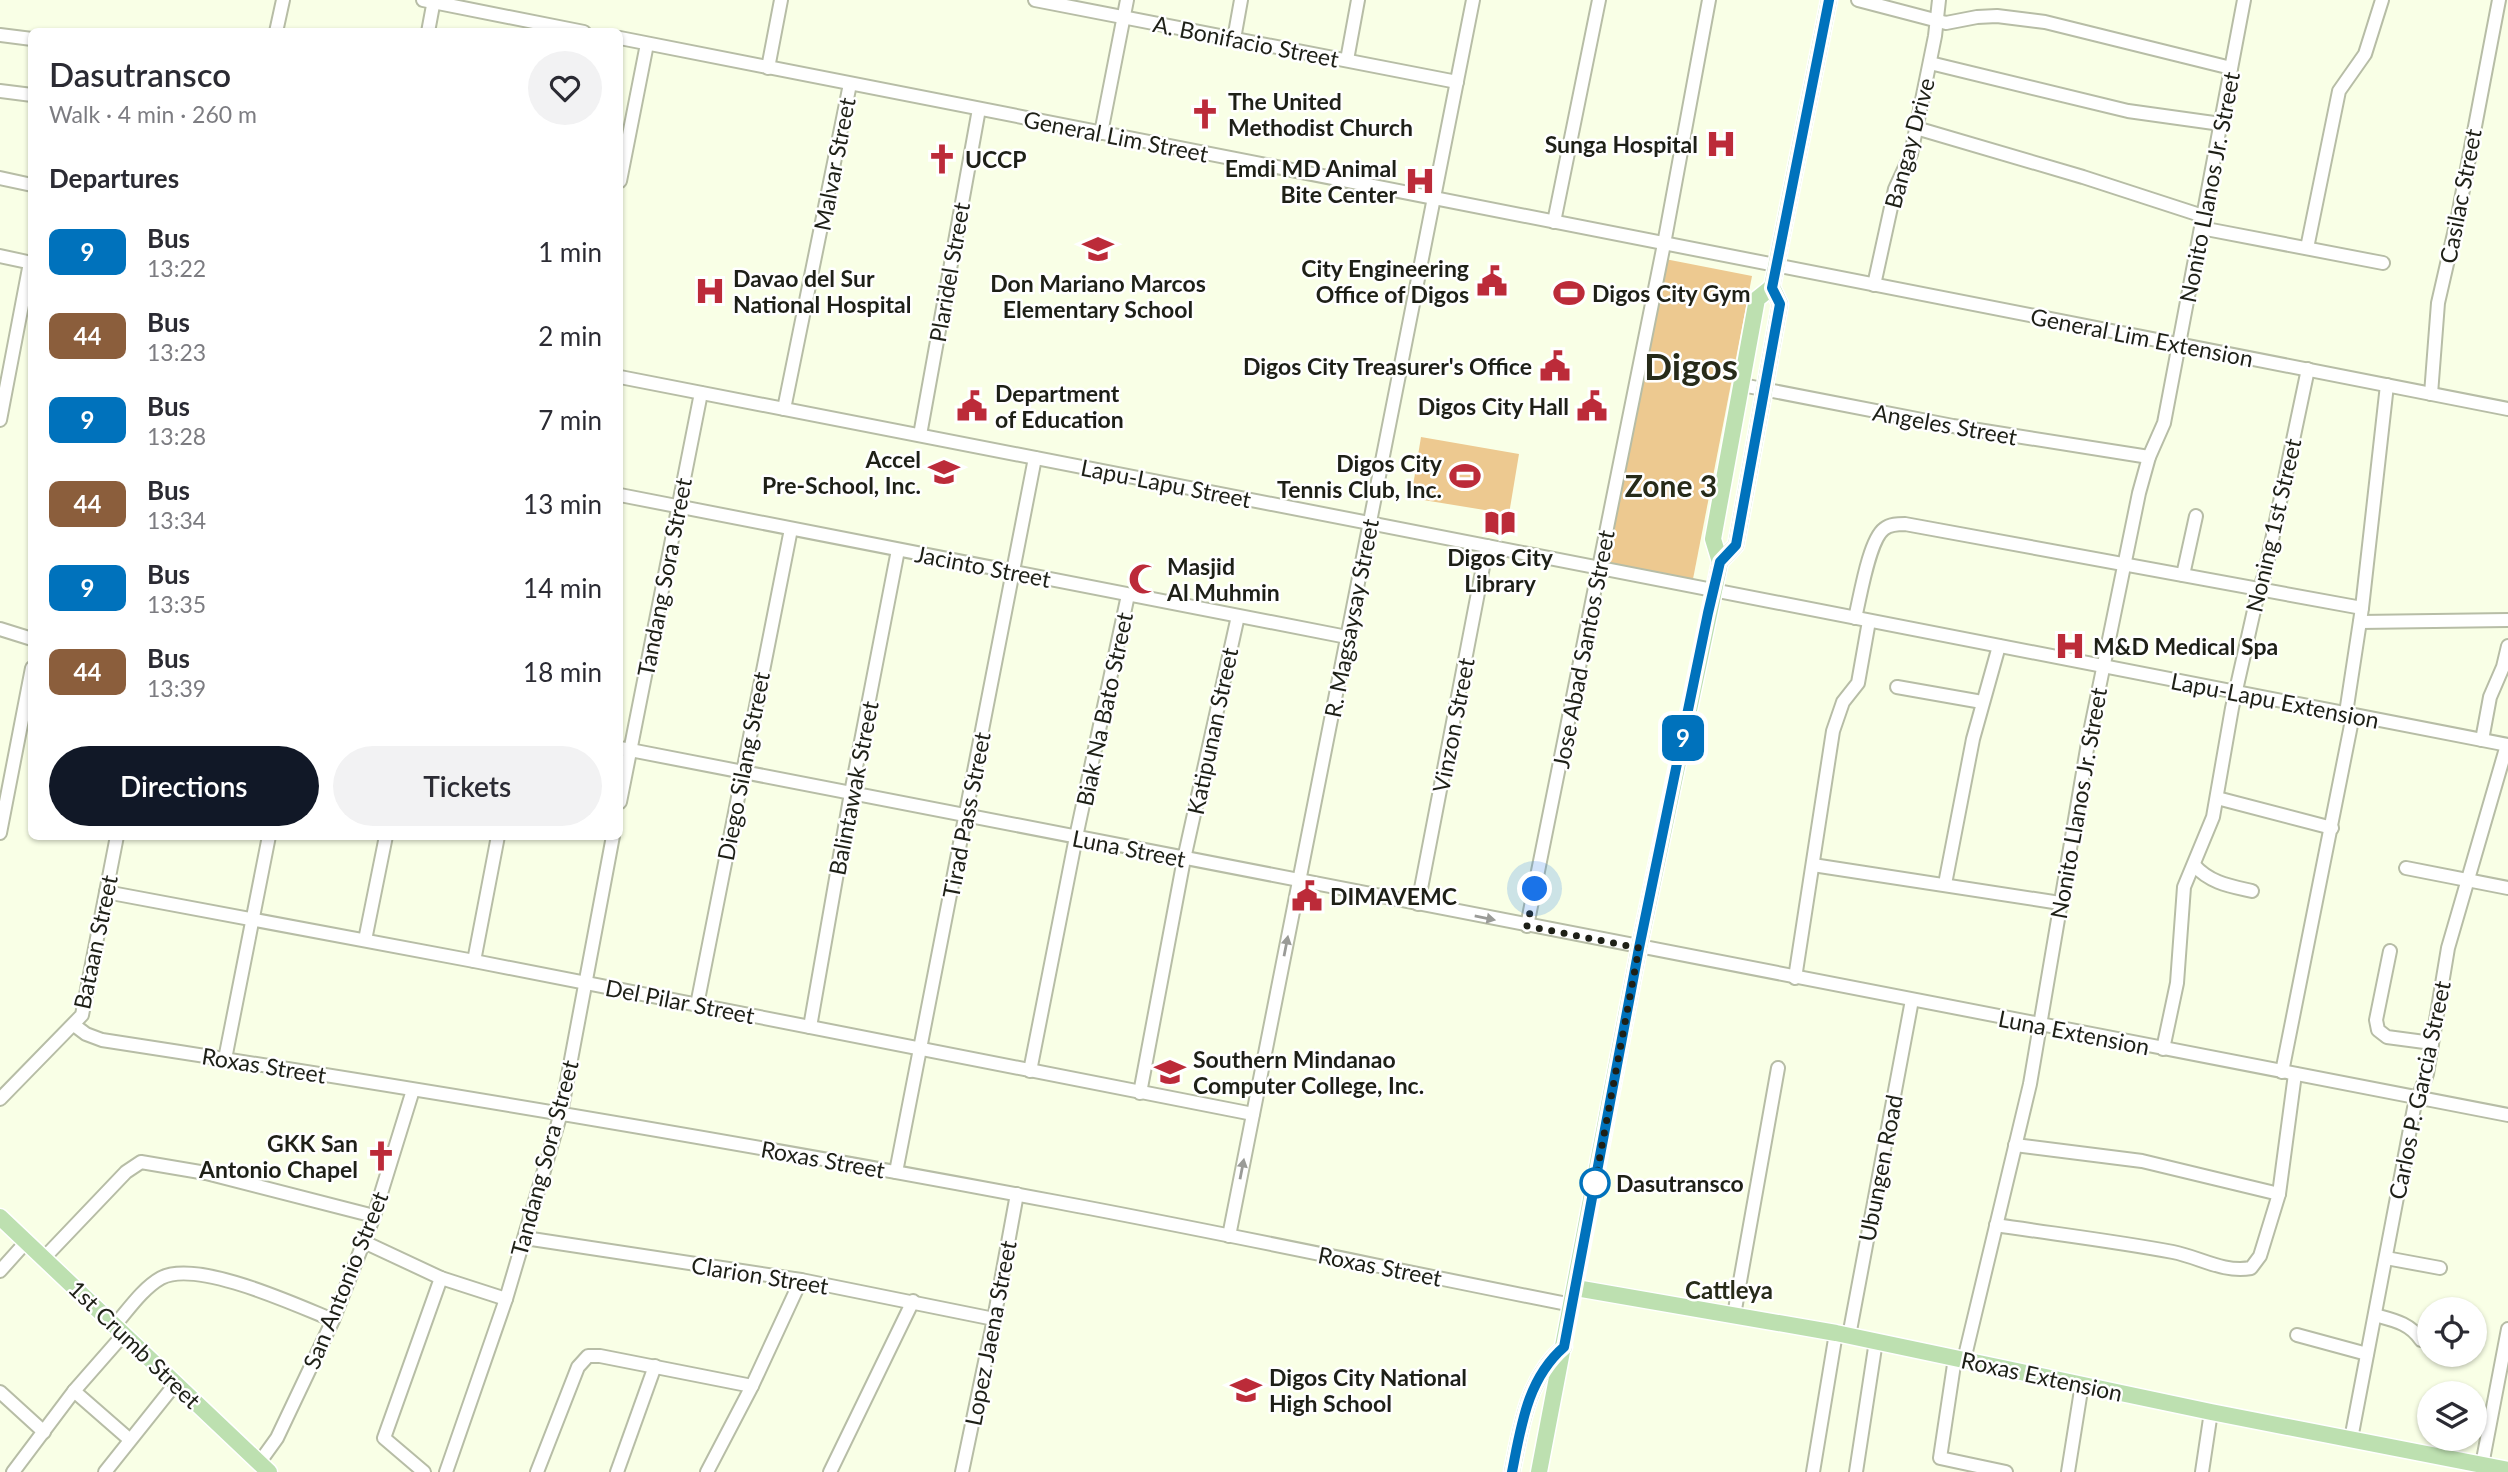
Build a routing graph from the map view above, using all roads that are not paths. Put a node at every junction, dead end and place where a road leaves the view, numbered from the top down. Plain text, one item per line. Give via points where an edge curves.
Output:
1 (283, 0) edge
2 (781, 0) edge
3 (1035, 0) edge
4 (1127, 0) edge
5 (1241, 0) edge
6 (1358, 0) edge
7 (1473, 0) edge
8 (1599, 0) edge
9 (1709, 0) edge
10 (1829, 0) edge
11 (1857, 0) edge
12 (1939, 0) edge
13 (2245, 0) edge
14 (2382, 0) edge
15 (2498, 0) edge
16 (430, 1) edge
17 (2508, 2) edge
18 (1124, 17) junction
19 (1936, 22) junction
20 (277, 28) edge
21 (428, 28) edge
22 (564, 28) edge
23 (0, 35) edge
24 (28, 38) edge
25 (1234, 38) junction
26 (623, 39) edge
27 (647, 44) junction
28 (1347, 60) junction
29 (1930, 63) junction
30 (768, 68) junction
31 (2231, 68) junction
32 (1457, 82) junction
33 (850, 84) junction
34 (0, 91) edge
35 (28, 94) edge
36 (979, 109) junction
37 (2221, 124) junction
38 (1916, 128) junction
39 (1101, 133) junction
40 (623, 166) edge
41 (0, 178) edge
42 (28, 184) edge
43 (1434, 198) junction
44 (1554, 222) junction
45 (2202, 222) junction
46 (1664, 244) junction
47 (2307, 248) junction
48 (0, 257) edge
49 (28, 262) edge
50 (2383, 262) dead end
51 (1777, 266) junction
52 (28, 278) edge
53 (1874, 285) junction
54 (1772, 288) junction
55 (2179, 344) junction
56 (2308, 369) junction
57 (623, 378) edge
58 (1742, 385) junction
59 (2387, 385) junction
60 (1766, 389) junction
61 (701, 393) junction
62 (2431, 394) junction
63 (785, 409) junction
64 (2508, 409) edge
65 (0, 420) edge
66 (1735, 425) junction
67 (1759, 429) junction
68 (920, 435) junction
69 (2150, 457) junction
70 (1035, 458) junction
71 (623, 496) edge
72 (678, 507) junction
73 (2196, 516) dead end
74 (1370, 523) junction
75 (791, 529) junction
76 (1487, 546) junction
77 (898, 550) junction
78 (1720, 562) junction
79 (2124, 564) junction
80 (1599, 568) junction
81 (1013, 572) junction
82 (2183, 575) junction
83 (1713, 590) junction
84 (2259, 590) junction
85 (1128, 594) junction
86 (2362, 608) junction
87 (1238, 616) junction
88 (1855, 618) junction
89 (2508, 620) edge
90 (1869, 621) junction
91 (2360, 622) junction
92 (0, 629) edge
93 (28, 634) edge
94 (1347, 637) junction
95 (1999, 646) junction
96 (2508, 646) edge
97 (2103, 666) junction
98 (1897, 687) dead end
99 (28, 689) edge
100 (2235, 692) junction
101 (1982, 702) junction
102 (2350, 714) junction
103 (2482, 740) junction
104 (2507, 745) edge
105 (624, 749) edge
106 (742, 772) junction
107 (851, 793) junction
108 (2217, 797) junction
109 (965, 816) junction
110 (2332, 828) junction
111 (0, 833) edge
112 (1076, 837) junction
113 (116, 840) edge
114 (268, 840) edge
115 (385, 840) edge
116 (497, 840) edge
117 (612, 840) edge
118 (1184, 859) junction
119 (1813, 865) junction
120 (2194, 865) junction
121 (2406, 868) dead end
122 (1298, 881) junction
123 (2468, 881) junction
124 (1945, 884) junction
125 (2508, 888) edge
126 (106, 891) junction
127 (2252, 891) dead end
128 (2060, 903) junction
129 (1418, 904) junction
130 (253, 918) junction
131 (1527, 926) junction
132 (365, 940) junction
133 (1639, 948) junction
134 (2390, 951) dead end
135 (474, 961) junction
136 (1795, 978) junction
137 (586, 983) junction
138 (1912, 1000) junction
139 (697, 1004) junction
140 (74, 1025) junction
141 (2041, 1025) junction
142 (810, 1027) junction
143 (2432, 1043) junction
144 (920, 1049) junction
145 (2163, 1049) junction
146 (225, 1059) junction
147 (1778, 1068) dead end
148 (1030, 1071) junction
149 (2288, 1073) junction
150 (413, 1090) junction
151 (1140, 1093) junction
152 (0, 1098) edge
153 (2418, 1098) junction
154 (561, 1113) junction
155 (1253, 1114) junction
156 (2508, 1115) edge
157 (2015, 1144) junction
158 (895, 1172) junction
159 (1017, 1194) junction
160 (2279, 1194) junction
161 (374, 1216) junction
162 (0, 1217) edge
163 (1996, 1225) junction
164 (1229, 1236) junction
165 (525, 1238) junction
166 (26, 1242) junction
167 (364, 1242) junction
168 (44, 1258) junction
169 (2386, 1258) junction
170 (2440, 1268) dead end
171 (0, 1271) edge
172 (441, 1278) junction
173 (802, 1280) junction
174 (1576, 1288) junction
175 (506, 1299) junction
176 (913, 1301) junction
177 (1572, 1305) junction
178 (1734, 1315) junction
179 (2375, 1315) junction
180 (332, 1320) junction
181 (994, 1320) junction
182 (119, 1329) junction
183 (1842, 1334) junction
184 (2417, 1334) edge
185 (2297, 1335) dead end
186 (2507, 1338) edge
187 (1876, 1341) junction
188 (1564, 1347) junction
189 (2367, 1354) junction
190 (1959, 1359) junction
191 (655, 1366) junction
192 (176, 1383) junction
193 (2081, 1384) junction
194 (752, 1386) junction
195 (74, 1391) junction
196 (0, 1392) edge
197 (2211, 1412) junction
198 (44, 1432) junction
199 (129, 1439) junction
200 (2351, 1439) junction
201 (2482, 1465) junction
202 (264, 1467) edge
203 (2508, 1471) edge
204 (13, 1472) edge
205 (105, 1472) edge
206 (424, 1472) edge
207 (446, 1472) edge
208 (537, 1472) edge
209 (617, 1472) edge
210 (707, 1472) edge
211 (830, 1472) edge
212 (962, 1472) edge
213 (1512, 1472) edge
214 (1539, 1472) edge
215 (1813, 1472) edge
216 (1856, 1472) edge
217 (2006, 1472) edge
218 (2068, 1472) edge
219 (2202, 1472) edge

1 - 20 street
2 - 30 street
3 - 18 street, A. Bonifacio Street
4 - 18 street
5 - 25 street
6 - 28 street
7 - 32 street, R. Magsaysay Street
8 - 44 street
9 - 46 street, Jose Abad Santos Street
10 - 51 main road
11 - 19 street
12 - 19 street, Bangay Drive
13 - 31 street, Nonito Llanos Jr. Street
14 - 47 street via 2365,54 2339,91
15 - 17 street
15 - 62 street, Casilac Street via 2438,303
16 - 21 street
16 - 22 street
18 - 25 street, A. Bonifacio Street
18 - 39 street
19 - 29 street, Bangay Drive
19 - 31 street via 1977,17 2021,19
23 - 24 street
25 - 28 street, A. Bonifacio Street
26 - 27 street, General Lim Street
27 - 30 street, General Lim Street
27 - 40 street
28 - 32 street, A. Bonifacio Street
29 - 37 street via 2128,111
29 - 38 street, Bangay Drive
30 - 33 street, General Lim Street
31 - 37 street, Nonito Llanos Jr. Street
32 - 43 street, R. Magsaysay Street
33 - 36 street, General Lim Street
33 - 63 street, Malvar Street
34 - 35 street
36 - 39 street, General Lim Street
36 - 68 street, Plaridel Street
37 - 45 street, Nonito Llanos Jr. Street
38 - 45 street via 2083,177
38 - 53 street, Bangay Drive via 1911,154 1895,189
39 - 43 street, General Lim Street
41 - 42 street
43 - 44 street, General Lim Street
43 - 74 street, R. Magsaysay Street
44 - 46 street, General Lim Street
45 - 47 street
45 - 55 street, Nonito Llanos Jr. Street
46 - 51 street, General Lim Street
46 - 80 street, Jose Abad Santos Street
47 - 50 street
48 - 49 street
51 - 53 street, General Lim Extension
51 - 54 main road
52 - 65 street
53 - 55 street, General Lim Extension
54 - 58 main road via 1757,299
54 - 60 main road via 1780,304
55 - 56 street, General Lim Extension
55 - 69 street, Nonito Llanos Jr. Street via 2164,423
56 - 59 street, General Lim Extension
56 - 84 street, Noning 1st Street
57 - 61 street, Lapu-Lapu Street
58 - 60 street, Angeles Street
58 - 66 main road
59 - 62 street, General Lim Extension
59 - 86 street
60 - 67 main road
60 - 69 street, Angeles Street via 1953,426
61 - 63 street, Lapu-Lapu Street
61 - 72 street, Tandang Sora Street
62 - 64 street, General Lim Extension
63 - 68 street, Lapu-Lapu Street
66 - 67 main road
66 - 78 main road via 1713,539
67 - 78 main road via 1736,545
68 - 70 street, Lapu-Lapu Street
69 - 79 street, Nonito Llanos Jr. Street
70 - 74 street, Lapu-Lapu Street
70 - 81 street, Tirad Pass Street
71 - 72 street, Jacinto Street
72 - 75 street, Jacinto Street
72 - 105 street, Tandang Sora Street
73 - 82 street
74 - 76 street, Lapu-Lapu Street
74 - 94 street, R. Magsaysay Street
75 - 77 street, Jacinto Street
75 - 106 street, Diego Silang Street
76 - 80 street, Lapu-Lapu Street
76 - 129 street, Vinzon Street
77 - 81 street, Jacinto Street
77 - 107 street, Balintawak Street
78 - 83 main road
79 - 82 street
79 - 88 street via 1917,525 1895,525 1877,537
79 - 97 street, Nonito Llanos Jr. Street
80 - 83 street, Lapu-Lapu Street
80 - 131 street, Jose Abad Santos Street
81 - 85 street, Jacinto Street
81 - 109 street, Tirad Pass Street
82 - 84 street
83 - 88 street, Lapu-Lapu Extension
83 - 133 main road
84 - 86 street
84 - 100 street, Noning 1st Street
85 - 87 street, Jacinto Street
85 - 112 street, Biak Na Bato Street
86 - 91 street
87 - 94 street, Jacinto Street
87 - 118 street, Katipunan Street
88 - 90 street, Lapu-Lapu Extension
89 - 91 street
90 - 95 street, Lapu-Lapu Extension
90 - 119 street via 1858,683 1843,702 1833,731
91 - 102 street
92 - 93 street
94 - 122 street, R. Magsaysay Street
95 - 97 street, Lapu-Lapu Extension
95 - 101 street
96 - 103 street via 2490,696
97 - 100 street, Lapu-Lapu Extension
97 - 128 street, Nonito Llanos Jr. Street
98 - 101 street
99 - 111 street
100 - 102 street, Lapu-Lapu Extension
100 - 108 street, Noning 1st Street
101 - 124 street
102 - 103 street, Lapu-Lapu Extension
102 - 110 street
103 - 104 street, Lapu-Lapu Extension
104 - 123 street, Carlos P. Garcia Street
105 - 106 street, Luna Street
106 - 107 street, Luna Street
106 - 139 street, Diego Silang Street
107 - 109 street, Luna Street
107 - 142 street, Balintawak Street
108 - 110 street
108 - 120 street, Noning 1st Street
109 - 112 street, Luna Street
109 - 144 street, Tirad Pass Street
110 - 149 street
112 - 118 street, Luna Street
112 - 148 street, Biak Na Bato Street
113 - 126 street, Bataan Street
114 - 130 street
115 - 132 street
116 - 135 street
117 - 137 street, Tandang Sora Street
118 - 122 street, Luna Street
118 - 151 street, Katipunan Street
119 - 124 street
119 - 136 street
120 - 127 street via 2213,880
120 - 145 street, Noning 1st Street via 2184,887 2177,983
121 - 123 street
122 - 129 street, Luna Street
155 -> 122 street, R. Magsaysay Street
123 - 125 street
123 - 143 street, Carlos P. Garcia Street via 2446,956
124 - 128 street
126 - 130 street, Del Pilar Street
126 - 140 street, Bataan Street via 83,1011
128 - 141 street, Nonito Llanos Jr. Street
129 -> 131 street, Luna Street
130 - 132 street, Del Pilar Street
130 - 146 street
131 - 133 street, Luna Street
132 - 135 street, Del Pilar Street
133 - 136 street, Luna Extension
133 - 174 main road
134 - 143 street via 2378,1030 2387,1037
135 - 137 street, Del Pilar Street
136 - 138 street, Luna Extension
137 - 139 street, Del Pilar Street
137 - 154 street, Tandang Sora Street
138 - 141 street, Luna Extension
138 - 183 street, Ubungen Road
139 - 142 street, Del Pilar Street
140 - 146 street, Roxas Street via 102,1040
140 - 152 street, Bataan Street
141 - 145 street, Luna Extension
141 - 157 street, Nonito Llanos Jr. Street
142 - 144 street, Del Pilar Street
143 - 153 street, Carlos P. Garcia Street
144 - 148 street, Del Pilar Street
144 - 158 street, Tirad Pass Street
145 - 149 street, Luna Extension
146 - 150 street, Roxas Street
147 - 178 street
148 - 151 street, Del Pilar Street
149 - 153 street, Luna Extension
149 - 160 street
150 - 154 street, Roxas Street
150 - 161 street, San Antonio Street
151 - 155 street, Del Pilar Street
153 - 156 street, Luna Extension
153 - 169 street, Carlos P. Garcia Street
154 - 158 street, Roxas Street
154 - 165 street, Tandang Sora Street
164 -> 155 street, R. Magsaysay Street
157 - 160 street via 2142,1161
157 - 163 street, Nonito Llanos Jr. Street
158 - 159 street, Roxas Street
159 - 164 street, Roxas Street
159 - 181 street, Lopez Jaena Street
160 - 163 street via 2260,1256 2255,1266 2247,1269 2207,1264 2175,1252
161 - 167 street, San Antonio Street
161 - 168 street via 206,1173 141,1162
162 - 166 main road, 1st Crumb Street
163 - 190 street, Nonito Llanos Jr. Street
164 - 177 street, Roxas Street
165 - 173 street, Clarion Street
165 - 175 street, Tandang Sora Street
166 - 168 main road, 1st Crumb Street
166 - 171 street
167 - 172 street
167 - 180 street, San Antonio Street
168 - 182 main road, 1st Crumb Street
169 - 170 street
169 - 179 street, Carlos P. Garcia Street
172 - 175 street
172 - 206 street via 384,1438
173 - 176 street, Clarion Street
173 - 194 street
174 - 177 main road
174 - 178 main road, Roxas Extension
175 - 207 street, Tandang Sora Street
176 - 181 street, Clarion Street
176 - 211 street
177 - 188 main road
178 - 183 main road, Roxas Extension
179 - 184 street via 2398,1321
179 - 189 street, Carlos P. Garcia Street
180 - 182 street via 254,1288 205,1276 172,1274 150,1287
180 - 202 street, San Antonio Street
181 - 212 street, Lopez Jaena Street
182 - 192 main road, 1st Crumb Street
182 - 195 street
183 - 187 main road, Roxas Extension
183 - 215 street, Ubungen Road
185 - 189 street
186 - 201 street
187 - 190 main road, Roxas Extension
187 - 216 street
188 - 213 main road via 1544,1368 1529,1396
188 - 214 main road
189 - 200 street, Carlos P. Garcia Street
190 - 193 main road, Roxas Extension
190 - 217 street, Nonito Llanos Jr. Street via 1940,1458
191 - 194 street
191 - 208 street via 592,1355 584,1359
191 - 209 street
192 - 199 street
192 - 202 main road, 1st Crumb Street
193 - 197 main road, Roxas Extension
193 - 218 street
194 - 210 street
195 - 198 street
195 - 199 street
196 - 198 street
197 - 200 main road, Roxas Extension
197 - 219 street
198 - 204 street
199 - 205 street
200 - 201 main road, Roxas Extension
201 - 203 main road, Roxas Extension

